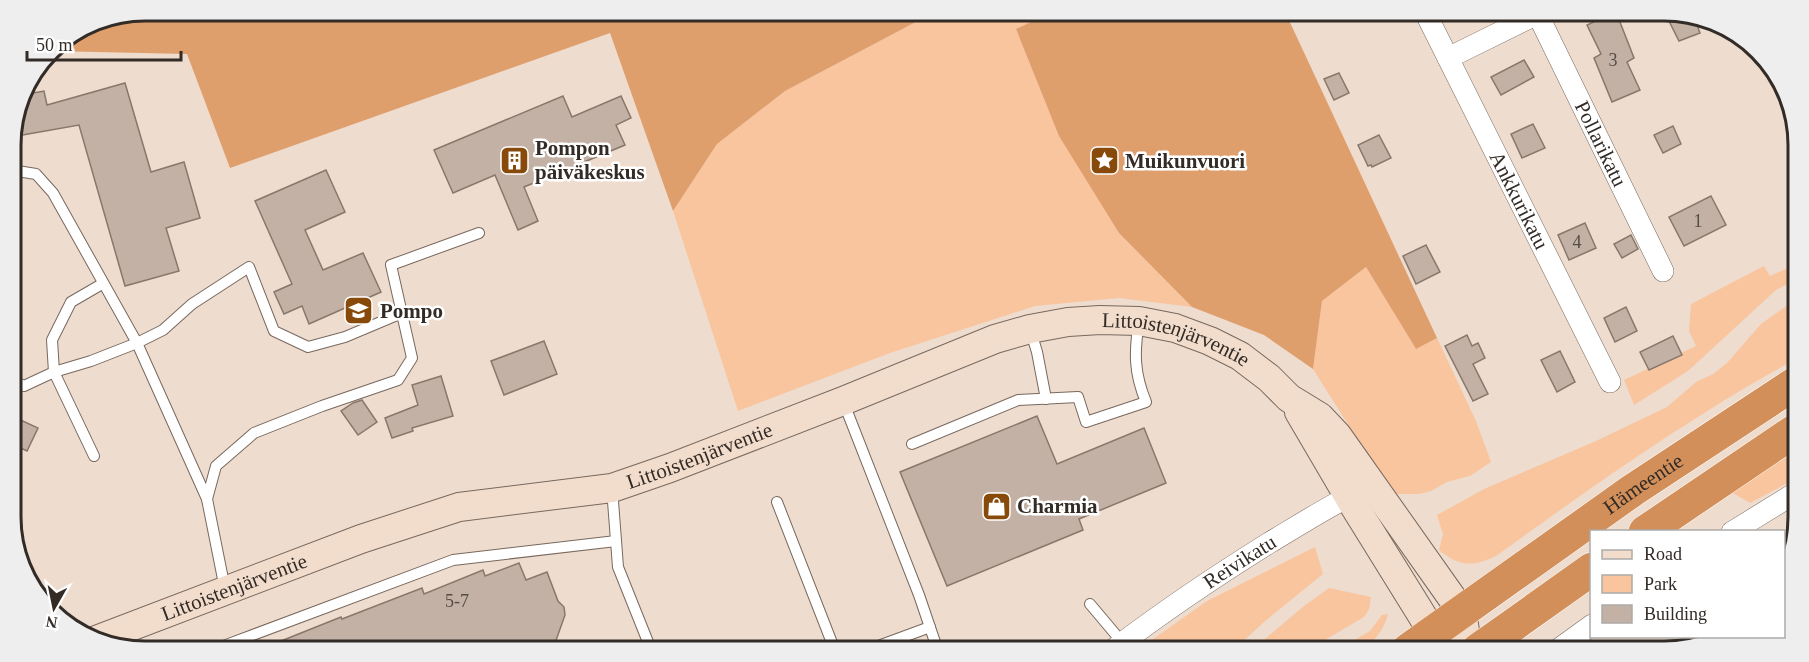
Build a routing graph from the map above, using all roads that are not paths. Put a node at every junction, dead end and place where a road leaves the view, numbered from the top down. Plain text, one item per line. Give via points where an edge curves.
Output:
1 (1430, 21) edge
2 (1523, 21) edge
3 (1541, 21) edge
4 (1448, 58) junction
5 (21, 172) edge
6 (479, 233) dead end
7 (1663, 271) dead end
8 (102, 284) junction
9 (402, 313) junction
10 (1139, 321) junction
11 (1030, 329) junction
12 (137, 343) junction
13 (54, 372) junction
14 (1610, 382) dead end
15 (21, 384) edge
16 (1788, 388) edge
17 (1046, 399) junction
18 (843, 401) junction
19 (1788, 435) edge
20 (912, 444) dead end
21 (93, 456) dead end
22 (612, 488) junction
23 (1360, 491) junction
24 (1788, 497) edge
25 (207, 499) junction
26 (777, 502) dead end
27 (1646, 530) edge
28 (1734, 530) edge
29 (616, 542) junction
30 (1590, 571) edge
31 (226, 592) junction
32 (1090, 604) dead end
33 (1462, 612) junction
34 (1590, 626) edge
35 (930, 627) junction
36 (109, 635) edge
37 (237, 641) edge
38 (648, 641) edge
39 (831, 641) edge
40 (892, 641) edge
41 (935, 641) edge
42 (1115, 641) edge
43 (1125, 641) edge
44 (1433, 641) edge
45 (1437, 641) edge
46 (1467, 641) edge
47 (1491, 641) edge
48 (1570, 641) edge

1 - 4 street, Ankkurikatu
2 - 4 street
3 - 7 street, Pollarikatu
4 - 14 street, Ankkurikatu
5 - 8 lane via 36,174 53,193
6 - 9 lane via 391,265
8 - 12 lane
8 - 13 lane via 71,302 52,340
9 - 12 lane via 345,337 308,347 274,331 249,267 192,304 163,330
9 - 25 lane via 412,358 398,380 254,433 216,466
10 - 11 street, Littoistenjärventie via 1079,321
10 - 17 lane via 1137,381 1146,402 1086,422 1078,397
10 - 23 street, Littoistenjärventie via 1175,328 1240,356 1290,398 1320,417 1337,435
11 - 17 lane
11 - 18 street, Littoistenjärventie via 995,339
12 - 13 lane
12 - 25 lane
13 - 15 lane
13 - 21 lane
16 - 33 highway, Hämeentie via 1633,490
17 - 20 lane via 1018,400
18 - 22 street, Littoistenjärventie
18 - 35 lane
19 - 27 highway, Hämeentie
22 - 29 lane
22 - 31 street, Littoistenjärventie via 459,507 362,539
23 - 33 street, Littoistenjärventie
23 - 43 street, Reivikatu via 1234,565
23 - 44 street, Littoistenjärventie
24 - 28 street
25 - 31 lane
26 - 39 lane
29 - 37 lane via 453,560
29 - 38 lane via 618,567
30 - 47 highway
31 - 36 street, Littoistenjärventie
32 - 42 lane
33 - 45 highway, Hämeentie
33 - 46 street, Littoistenjärventie
34 - 48 street
35 - 40 lane
35 - 41 lane

